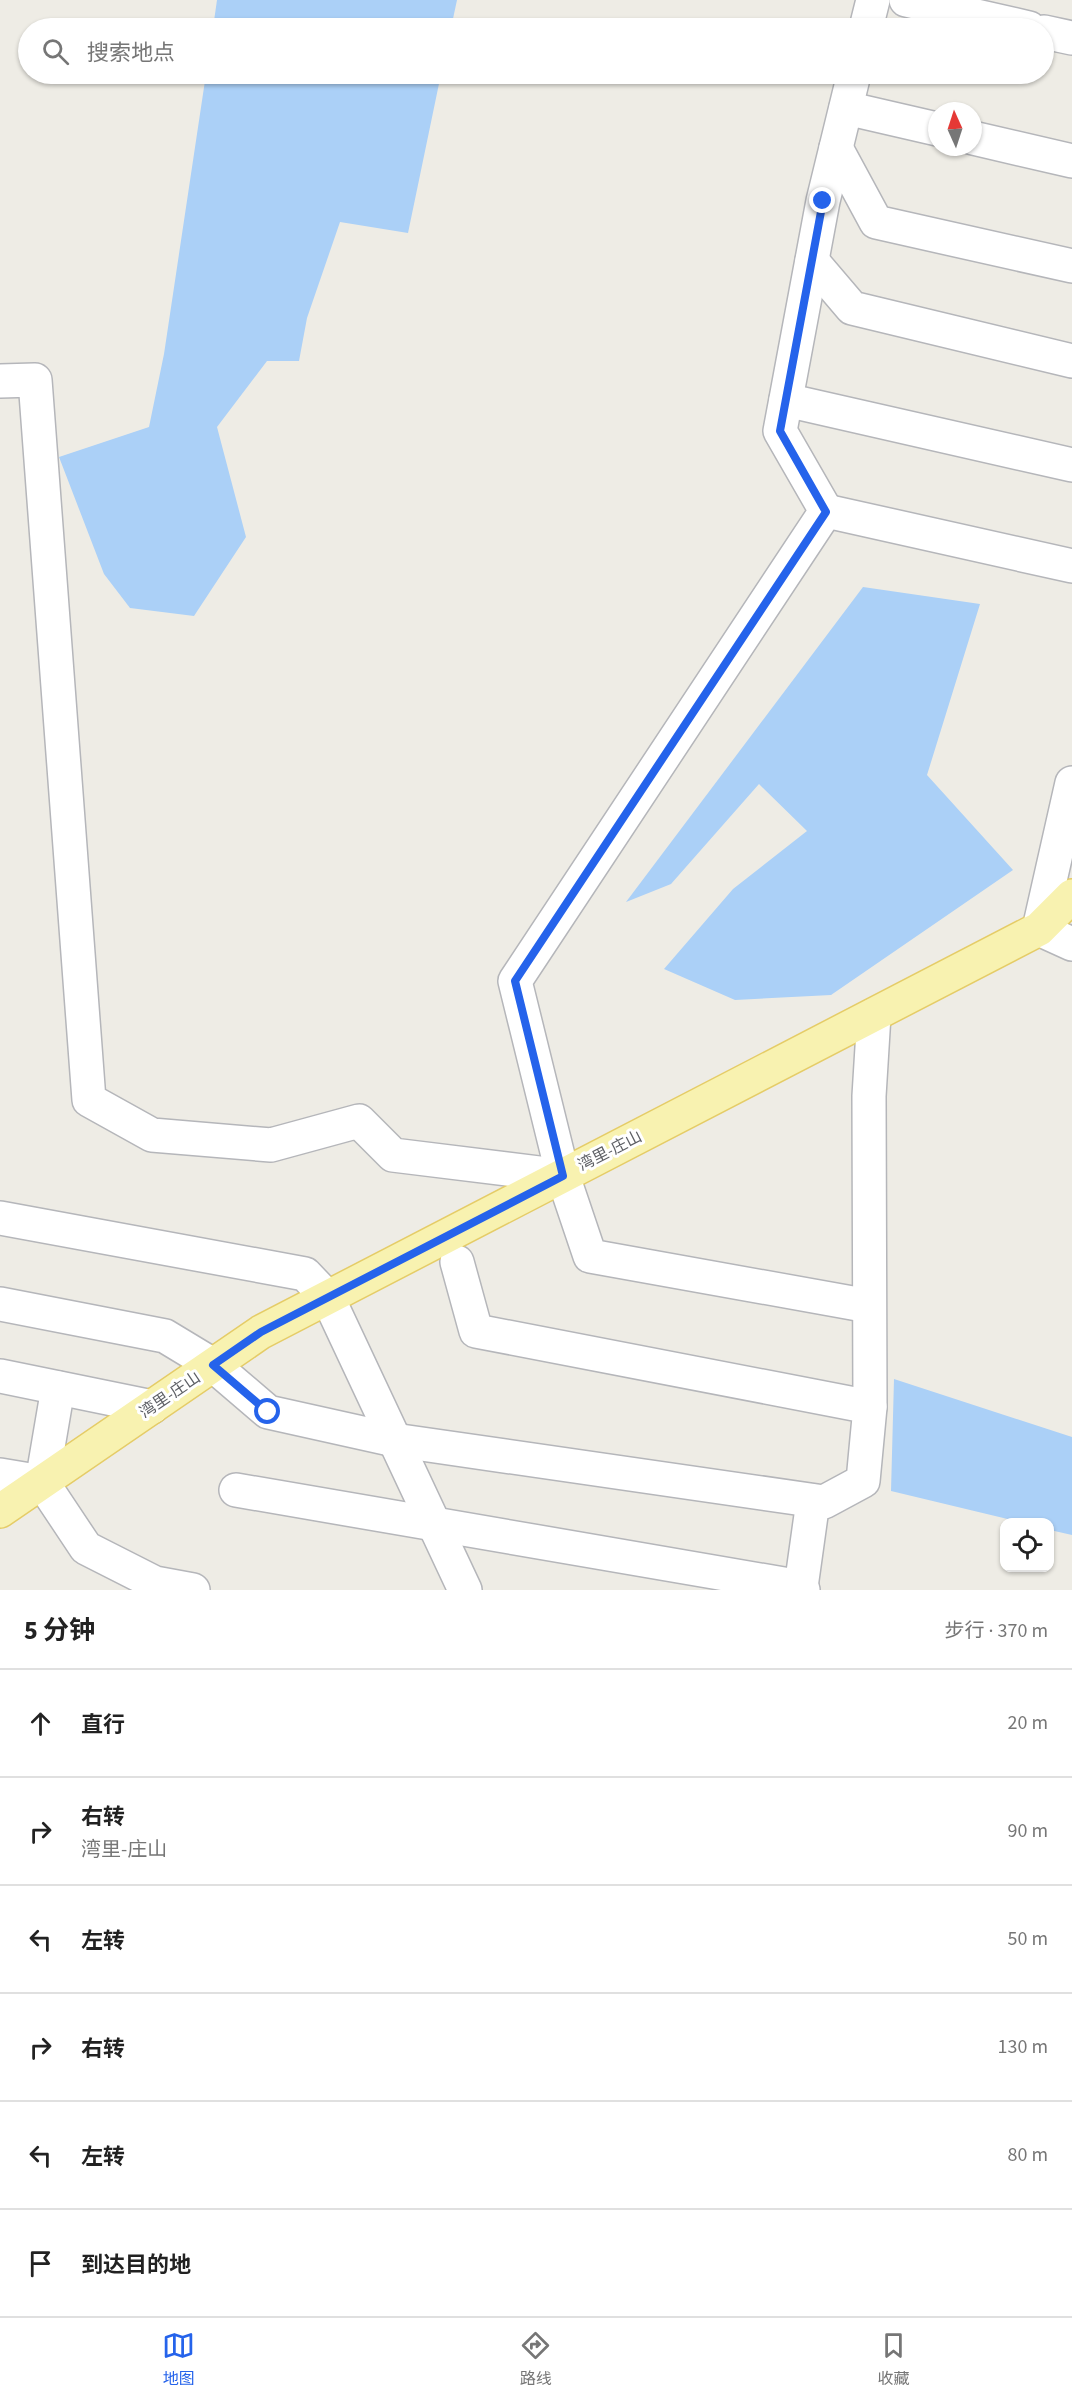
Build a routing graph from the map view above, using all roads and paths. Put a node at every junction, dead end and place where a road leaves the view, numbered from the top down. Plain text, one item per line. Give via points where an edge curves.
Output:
1 (873, 0) edge
2 (906, 0) edge
3 (868, 18) edge
4 (985, 18) edge
5 (1054, 34) edge
6 (1072, 39) edge
7 (852, 84) edge
8 (846, 108) junction
9 (928, 127) edge
10 (982, 140) edge
11 (836, 148) junction
12 (1072, 160) edge
13 (812, 261) junction
14 (1072, 266) edge
15 (1072, 361) edge
16 (0, 381) edge
17 (786, 400) junction
18 (1072, 465) edge
19 (826, 512) junction
20 (1072, 566) edge
21 (1072, 783) edge
22 (1072, 896) edge
23 (1039, 929) junction
24 (1072, 944) edge
25 (874, 1015) junction
26 (563, 1176) junction
27 (0, 1218) edge
28 (458, 1262) dead end
29 (328, 1298) junction
30 (0, 1304) edge
31 (869, 1306) junction
32 (213, 1365) junction
33 (0, 1376) edge
34 (58, 1388) junction
35 (152, 1407) junction
36 (870, 1407) junction
37 (394, 1440) junction
38 (0, 1475) edge
39 (42, 1482) junction
40 (236, 1490) dead end
41 (813, 1500) junction
42 (0, 1511) edge
43 (433, 1522) junction
44 (802, 1588) edge
45 (193, 1590) edge
46 (465, 1590) edge

1 - 3 street
2 - 4 street
5 - 6 street
7 - 8 street
8 - 9 street
8 - 11 street
10 - 12 street
11 - 13 street
11 - 14 street via 876,222
13 - 15 street via 852,308
13 - 17 street
16 - 26 street via 35,380 89,1100 152,1136 271,1145 359,1121 393,1155
17 - 18 street
17 - 19 street via 780,431
19 - 20 street
19 - 26 street via 515,981
21 - 23 street
22 - 23 main road, 湾里-庄山
23 - 24 street
23 - 25 main road, 湾里-庄山
25 - 26 main road, 湾里-庄山
25 - 31 street via 869,1096
26 - 29 main road, 湾里-庄山
26 - 31 street via 590,1256
27 - 29 street via 305,1274
28 - 36 street via 476,1331
29 - 32 main road, 湾里-庄山 via 261,1332
29 - 37 street
30 - 32 street via 165,1336
31 - 36 street
32 - 35 main road, 湾里-庄山
32 - 37 street via 268,1412
33 - 34 street
34 - 35 street
34 - 39 street
35 - 39 main road, 湾里-庄山
36 - 41 street via 862,1481 824,1502
37 - 41 street
37 - 43 street
38 - 39 street
39 - 42 main road, 湾里-庄山
39 - 45 street via 86,1548 155,1583
40 - 43 street
41 - 44 street
43 - 44 street
43 - 46 street

